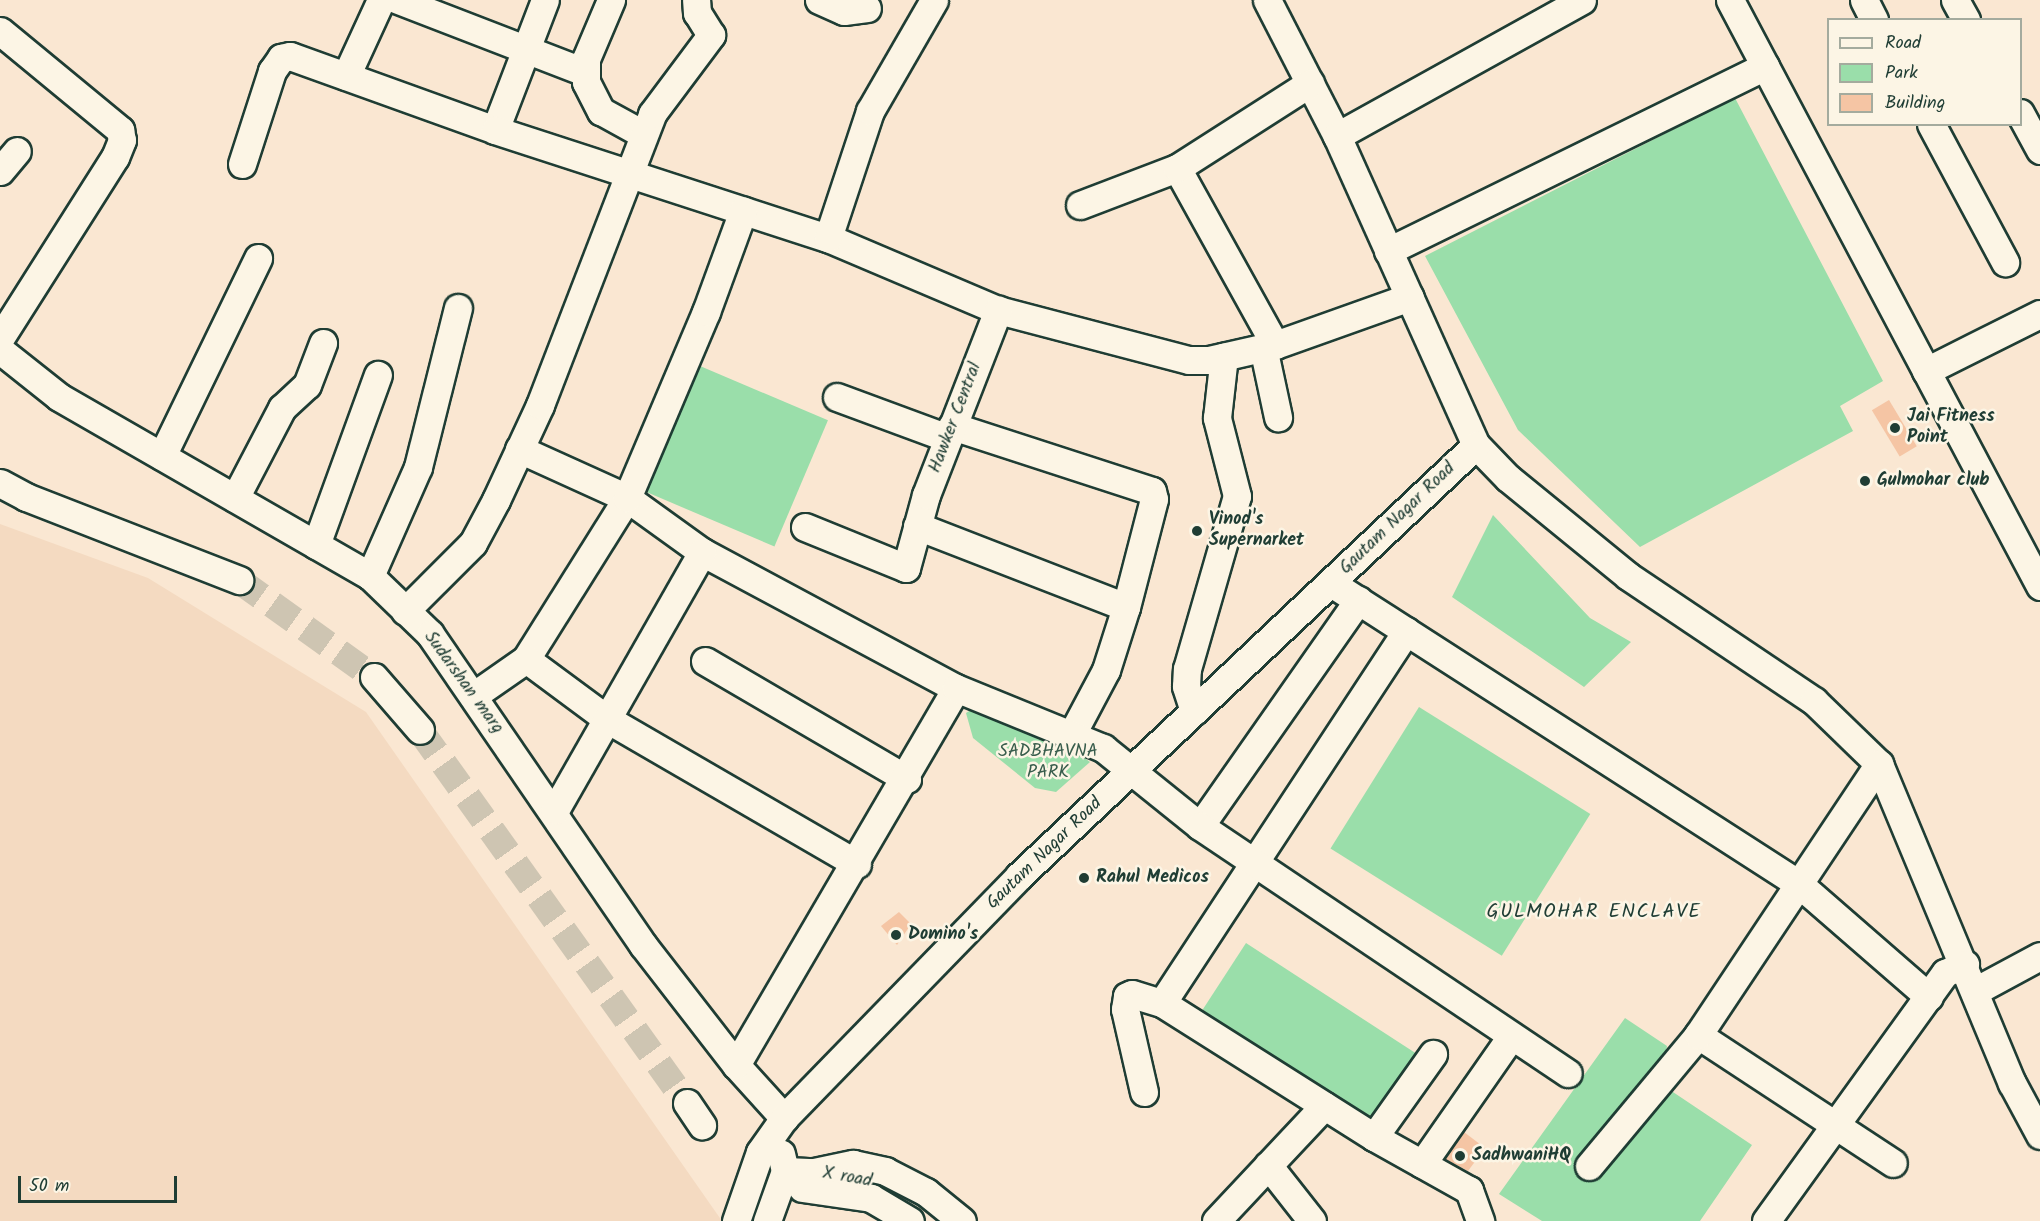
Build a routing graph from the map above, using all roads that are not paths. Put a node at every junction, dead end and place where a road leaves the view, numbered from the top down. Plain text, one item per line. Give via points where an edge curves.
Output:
1 (381, 0) edge
2 (398, 0) edge
3 (545, 0) edge
4 (611, 0) edge
5 (696, 0) edge
6 (819, 0) edge
7 (934, 0) edge
8 (1267, 0) edge
9 (1582, 0) edge
10 (1730, 0) edge
11 (1864, 0) edge
12 (1955, 0) edge
13 (867, 8) dead end
14 (451, 10) edge
15 (1873, 18) edge
16 (1965, 18) edge
17 (0, 31) edge
18 (526, 51) junction
19 (1764, 66) junction
20 (585, 72) junction
21 (346, 76) junction
22 (1310, 83) junction
23 (2027, 111) edge
24 (1932, 126) edge
25 (495, 130) junction
26 (643, 134) junction
27 (1337, 136) junction
28 (2040, 150) edge
29 (17, 151) dead end
30 (242, 164) dead end
31 (1177, 168) junction
32 (0, 171) edge
33 (626, 173) junction
34 (1080, 205) dead end
35 (743, 211) junction
36 (828, 238) junction
37 (1388, 251) junction
38 (258, 258) dead end
39 (2005, 262) dead end
40 (1410, 297) junction
41 (458, 308) dead end
42 (998, 310) junction
43 (2040, 314) edge
44 (0, 338) edge
45 (323, 342) dead end
46 (1269, 346) junction
47 (0, 350) edge
48 (1224, 356) junction
49 (1926, 371) junction
50 (378, 375) dead end
51 (837, 397) dead end
52 (1278, 417) dead end
53 (950, 432) junction
54 (1476, 445) junction
55 (519, 449) junction
56 (162, 456) junction
57 (0, 483) edge
58 (235, 498) junction
59 (627, 498) junction
60 (916, 526) junction
61 (805, 527) dead end
62 (315, 545) junction
63 (2032, 551) edge
64 (702, 552) junction
65 (370, 576) junction
66 (239, 580) tunnel mouth
67 (1331, 583) junction
68 (2040, 586) edge
69 (1358, 600) junction
70 (1126, 608) junction
71 (405, 611) junction
72 (1406, 632) junction
73 (526, 659) junction
74 (705, 661) dead end
75 (374, 677) tunnel mouth
76 (956, 688) junction
77 (473, 696) junction
78 (1194, 711) junction
79 (607, 719) junction
80 (420, 730) tunnel mouth
81 (1072, 734) junction
82 (1879, 764) junction
83 (1132, 770) junction
84 (907, 778) junction
85 (555, 810) junction
86 (1200, 826) junction
87 (1255, 862) junction
88 (857, 864) junction
89 (1799, 884) junction
90 (2040, 956) edge
91 (1965, 964) junction
92 (1976, 991) junction
93 (1929, 997) junction
94 (1162, 1003) junction
95 (1698, 1035) junction
96 (1510, 1038) junction
97 (1433, 1054) dead end
98 (736, 1065) junction
99 (1568, 1073) dead end
100 (1144, 1092) dead end
101 (687, 1103) tunnel mouth
102 (1324, 1106) junction
103 (780, 1123) junction
104 (1838, 1124) junction
105 (702, 1125) dead end
106 (2040, 1135) edge
107 (1374, 1137) junction
108 (1893, 1163) dead end
109 (1422, 1164) junction
110 (1268, 1165) junction
111 (1589, 1166) dead end
112 (814, 1172) junction
113 (783, 1179) junction
114 (736, 1221) edge
115 (767, 1221) edge
116 (910, 1221) edge
117 (934, 1221) edge
118 (962, 1221) edge
119 (1216, 1221) edge
120 (1312, 1221) edge
121 (1480, 1221) edge
122 (1766, 1221) edge

1 - 21 street
2 - 14 street
3 - 18 street
4 - 20 street
5 - 26 street via 697,13 711,35 652,114
6 - 13 street via 844,11
7 - 36 street via 870,111
8 - 22 street
9 - 27 street
10 - 19 street
11 - 15 street
12 - 16 street
14 - 18 street
17 - 44 street via 120,130 122,140 116,157
18 - 20 street
18 - 25 street
19 - 37 street
19 - 49 street
20 - 26 street via 601,111
21 - 25 street
21 - 30 street via 290,56 281,58
22 - 27 street
22 - 31 street
23 - 28 street
24 - 39 street
25 - 33 street
26 - 33 street
27 - 37 street
29 - 32 street
31 - 34 street
31 - 46 street
33 - 35 street
33 - 55 street
35 - 36 street
35 - 59 street via 706,312
36 - 42 street
37 - 40 street
38 - 56 street via 221,343
40 - 46 street
40 - 54 street
41 - 65 street via 418,467
42 - 48 street via 1189,360
42 - 53 street, Hawker Central
43 - 49 street
45 - 58 street via 307,386 282,408
46 - 48 street
46 - 52 street
47 - 56 street, Sudarshan marg via 59,397
48 - 78 street via 1217,418 1237,496 1187,669 1186,686
49 - 63 street
50 - 62 street
51 - 53 street
53 - 60 street, Hawker Central
53 - 70 street via 1152,491
54 - 67 street, Gautam Nagar Road
54 - 82 street via 1508,478 1628,576 1814,701
55 - 59 street
55 - 71 street via 473,543
56 - 58 street, Sudarshan marg
57 - 66 street via 26,497
58 - 62 street, Sudarshan marg
59 - 64 street
59 - 73 street
60 - 61 street, Hawker Central via 906,568
60 - 70 street
62 - 65 street, Sudarshan marg
63 - 68 street
64 - 76 street
64 - 79 street
65 - 71 street, Sudarshan marg
67 - 69 street
67 - 78 street, Gautam Nagar Road
69 - 72 street
69 - 86 street
70 - 81 street via 1106,670
71 - 77 street, Sudarshan marg via 430,634
72 - 87 street
72 - 89 street
73 - 77 street
73 - 79 street
74 - 84 street
75 - 80 street
76 - 81 street
76 - 84 street
77 - 85 street, Sudarshan marg
78 - 83 street, Gautam Nagar Road
79 - 85 street
79 - 88 street
81 - 83 street via 1103,748
82 - 89 street
82 - 91 street
83 - 86 street
83 - 103 street, Gautam Nagar Road via 1019,876
84 - 88 street
85 - 98 street, Sudarshan marg via 643,945
86 - 87 street
87 - 94 street
87 - 96 street
88 - 98 street
89 - 93 street
89 - 95 street
90 - 92 street
91 - 92 street
91 - 93 street via 1944,973
92 - 106 street via 2012,1083
93 - 104 street
94 - 100 street via 1138,994 1124,1002
94 - 102 street
95 - 104 street
95 - 111 street
96 - 99 street
96 - 109 street
97 - 107 street
98 - 103 street, Sudarshan marg
101 - 105 street
102 - 107 street
102 - 110 street
103 - 113 street
103 - 114 street, Gautam Nagar Road via 760,1152
104 - 108 street
104 - 122 street
107 - 109 street
109 - 121 street via 1469,1190
110 - 119 street
110 - 120 street
112 - 113 street, X road
112 - 117 street, X road via 880,1183
112 - 118 street via 853,1164 885,1171 926,1192
113 - 115 street
113 - 116 street via 871,1198

